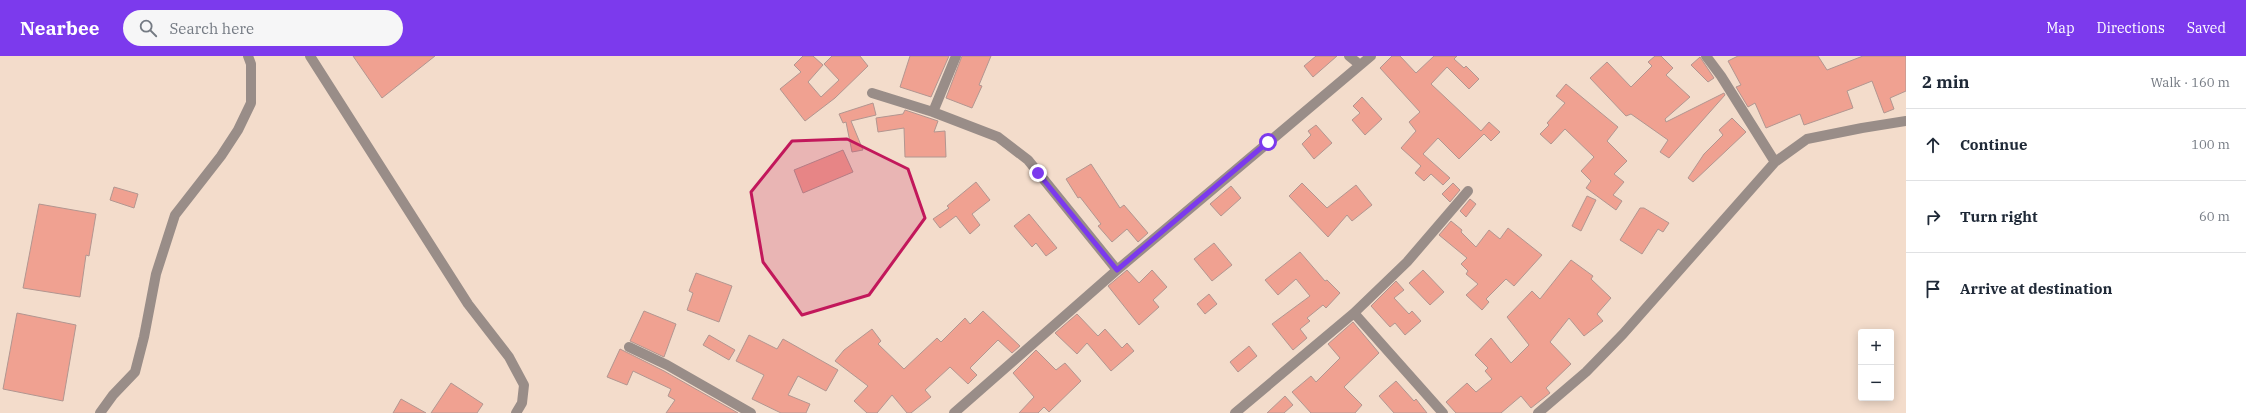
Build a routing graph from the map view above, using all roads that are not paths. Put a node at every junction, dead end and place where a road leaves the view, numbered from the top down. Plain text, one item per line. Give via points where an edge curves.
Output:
1 (248, 56) edge
2 (310, 56) edge
3 (956, 56) edge
4 (1349, 56) edge
5 (1371, 56) edge
6 (1706, 56) edge
7 (1360, 65) junction
8 (872, 93) dead end
9 (933, 112) junction
10 (1906, 121) edge
11 (1775, 162) junction
12 (1468, 191) dead end
13 (1117, 270) junction
14 (1354, 313) junction
15 (629, 347) dead end
16 (100, 413) edge
17 (516, 413) edge
18 (751, 413) edge
19 (954, 413) edge
20 (1235, 413) edge
21 (1443, 413) edge
22 (1538, 413) edge

1 - 16 street via 251,64 251,103 221,156 175,215 156,274 135,372
2 - 17 street via 468,304 509,357 524,385 522,403
3 - 9 street
4 - 7 street
5 - 7 street
6 - 11 street
7 - 13 street
8 - 9 street
9 - 13 street via 998,137 1028,160
10 - 11 street via 1807,140
11 - 22 street via 1623,334 1586,372
12 - 14 street via 1407,262
13 - 19 street
14 - 20 street
14 - 21 street
15 - 18 street via 667,365

